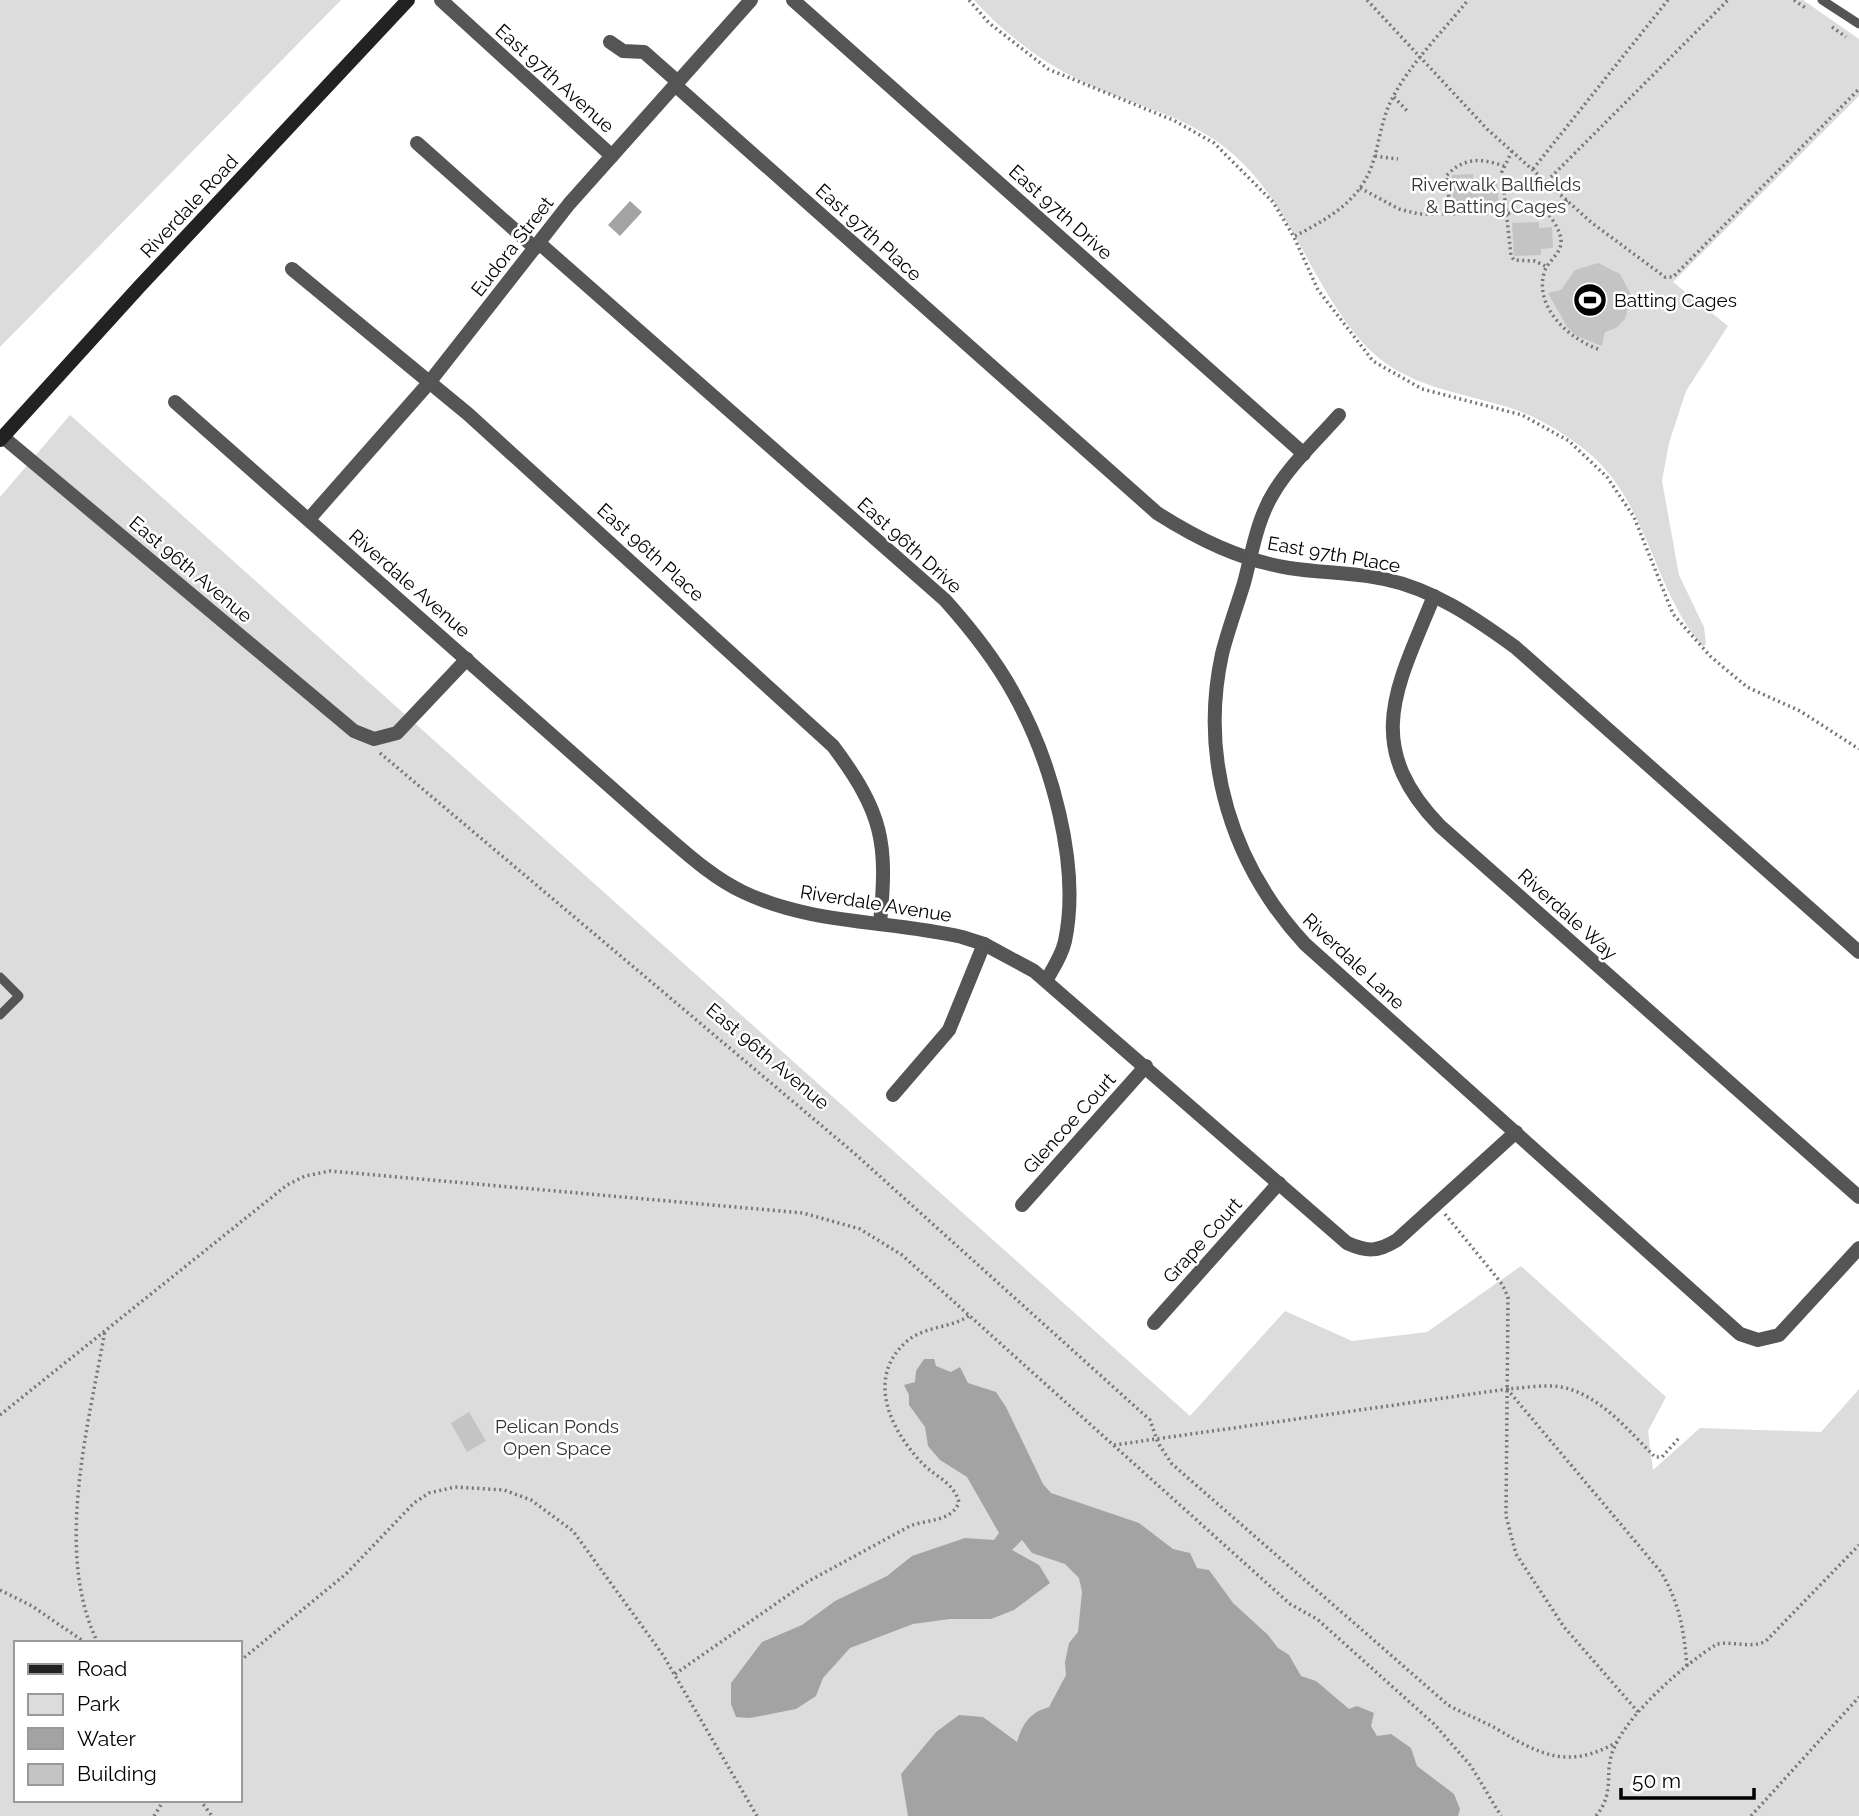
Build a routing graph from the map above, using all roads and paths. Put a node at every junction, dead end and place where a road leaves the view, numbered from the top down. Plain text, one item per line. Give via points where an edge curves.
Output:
1 (408, 0) edge
2 (441, 0) edge
3 (751, 0) edge
4 (793, 0) edge
5 (969, 0) edge
6 (1367, 0) edge
7 (1468, 0) edge
8 (1668, 0) edge
9 (1728, 0) edge
10 (1794, 0) edge
11 (1822, 0) edge
12 (1807, 9) dead end
13 (1859, 24) edge
14 (1832, 27) dead end
15 (1846, 37) dead end
16 (610, 42) dead end
17 (1420, 58) junction
18 (677, 83) junction
19 (1859, 89) edge
20 (1394, 97) junction
21 (1409, 113) dead end
22 (417, 143) dead end
23 (1512, 151) junction
24 (612, 156) junction
25 (1375, 156) junction
26 (1398, 159) dead end
27 (1504, 166) junction
28 (1446, 167) dead end
29 (1533, 169) junction
30 (1450, 172) junction
31 (1547, 181) junction
32 (1360, 188) junction
33 (1568, 200) junction
34 (1546, 211) junction
35 (1506, 212) junction
36 (1451, 213) junction
37 (1294, 237) junction
38 (537, 245) junction
39 (1547, 267) junction
40 (292, 270) dead end
41 (1601, 350) dead end
42 (428, 384) junction
43 (175, 402) dead end
44 (1339, 415) dead end
45 (1, 437) edge
46 (1304, 454) junction
47 (309, 519) junction
48 (1251, 559) junction
49 (1434, 596) junction
50 (467, 659) junction
51 (376, 749) dead end
52 (1859, 749) edge
53 (880, 923) junction
54 (984, 944) junction
55 (1859, 952) edge
56 (0, 977) edge
57 (1047, 979) junction
58 (0, 1015) edge
59 (1146, 1066) junction
60 (893, 1096) dead end
61 (1516, 1132) junction
62 (1279, 1183) junction
63 (1859, 1197) edge
64 (1437, 1205) junction
65 (1022, 1206) dead end
66 (1859, 1248) edge
67 (970, 1315) junction
68 (1154, 1323) dead end
69 (105, 1328) junction
70 (1507, 1389) junction
71 (0, 1415) edge
72 (1680, 1437) dead end
73 (1157, 1439) junction
74 (1114, 1445) junction
75 (1859, 1545) edge
76 (0, 1590) edge
77 (83, 1641) edge
78 (97, 1641) edge
79 (242, 1659) edge
80 (1687, 1667) junction
81 (675, 1674) junction
82 (1859, 1698) edge
83 (1639, 1713) junction
84 (1617, 1742) junction
85 (757, 1816) edge
86 (1501, 1816) edge
87 (1596, 1816) edge
88 (1751, 1816) edge

1 - 45 street, Riverdale Road
2 - 24 street, East 97th Avenue
3 - 18 street, Eudora Street
4 - 46 street, East 97th Drive
5 - 37 path via 989,23 1048,69 1175,121 1214,144 1273,202
6 - 17 path
7 - 17 path
8 - 29 path
9 - 31 path
10 - 12 path
11 - 13 lane
14 - 15 path
16 - 18 street, East 97th Place via 623,51 644,52
17 - 20 path
17 - 23 path
18 - 24 street, Eudora Street
18 - 48 street, East 97th Place via 1128,490 1182,529
19 - 33 path via 1674,277 1665,277
20 - 21 path
20 - 25 path
22 - 38 street, East 96th Drive
23 - 27 path
23 - 29 path
24 - 38 street, Eudora Street
25 - 26 path
25 - 32 path
27 - 30 path via 1479,159
27 - 35 path
28 - 30 path
29 - 31 path
30 - 36 path via 1446,176
31 - 33 path
32 - 36 path via 1419,214
32 - 37 path via 1335,213
33 - 34 path
34 - 35 path
34 - 39 path via 1561,239
35 - 36 path
35 - 39 path via 1514,260
37 - 52 path via 1318,290 1373,361 1422,389 1522,415 1569,442 1607,477 1634,517 1673,614 1710,656 1747,687 1800,711
38 - 42 street, Eudora Street
38 - 57 street, East 96th Drive via 945,600 982,645 1026,716 1046,765 1062,834 1068,917 1060,957
39 - 41 path via 1543,284 1552,313 1571,335
40 - 42 street, East 96th Place
42 - 47 street, Eudora Street
42 - 53 street, East 96th Place via 488,432 833,746 862,789 878,824 885,863
43 - 47 street, Riverdale Avenue
44 - 46 street, Riverdale Lane
45 - 50 street, East 96th Avenue via 354,731 374,739 397,733
46 - 48 street, Riverdale Lane via 1267,503
47 - 50 street, Riverdale Avenue
48 - 49 street, East 97th Place via 1384,579
48 - 61 street, Riverdale Lane via 1223,653 1215,725 1220,782 1243,856 1277,912 1305,944
49 - 55 street, East 97th Place via 1515,647
49 - 63 street, Riverdale Way via 1392,710 1395,750 1416,799 1440,826
50 - 53 street, Riverdale Avenue via 721,879 742,892 802,913
51 - 73 path, East 96th Avenue via 843,1144 1150,1420
53 - 54 street, Riverdale Avenue
54 - 57 street, Riverdale Avenue
54 - 60 street via 948,1030
56 - 58 lane via 19,996
57 - 59 street, Riverdale Avenue
59 - 62 street, Riverdale Avenue
59 - 65 street, Glencoe Court
61 - 64 street, Riverdale Avenue
61 - 66 street, Riverdale Lane via 1730,1327 1752,1338 1779,1335
62 - 64 street, Riverdale Avenue via 1347,1243 1369,1251 1397,1240
62 - 68 street, Grape Court
64 - 70 path via 1503,1284 1508,1297
67 - 69 path via 902,1255 860,1229 803,1213 330,1171 305,1175 287,1185
67 - 74 path
67 - 81 path via 906,1342 890,1365 885,1388 888,1415 919,1459 950,1484 959,1502 956,1512 910,1526 807,1582
69 - 71 path
69 - 78 path via 81,1466 78,1516 79,1565
70 - 72 path via 1560,1387 1584,1394 1655,1458 1662,1457
70 - 73 path
70 - 80 path via 1661,1572 1683,1620
70 - 83 path via 1506,1516 1516,1554 1564,1627
73 - 74 path
73 - 84 path via 1172,1464 1448,1705 1551,1757 1600,1752
74 - 86 path via 1290,1604 1317,1619 1415,1706 1471,1766
75 - 80 path via 1766,1641 1755,1647 1717,1644
76 - 77 path
79 - 81 path via 338,1581 414,1503 429,1493 478,1487 531,1500 573,1531
80 - 83 path
81 - 85 path
82 - 88 path
83 - 84 path
84 - 87 path via 1610,1761 1608,1801

